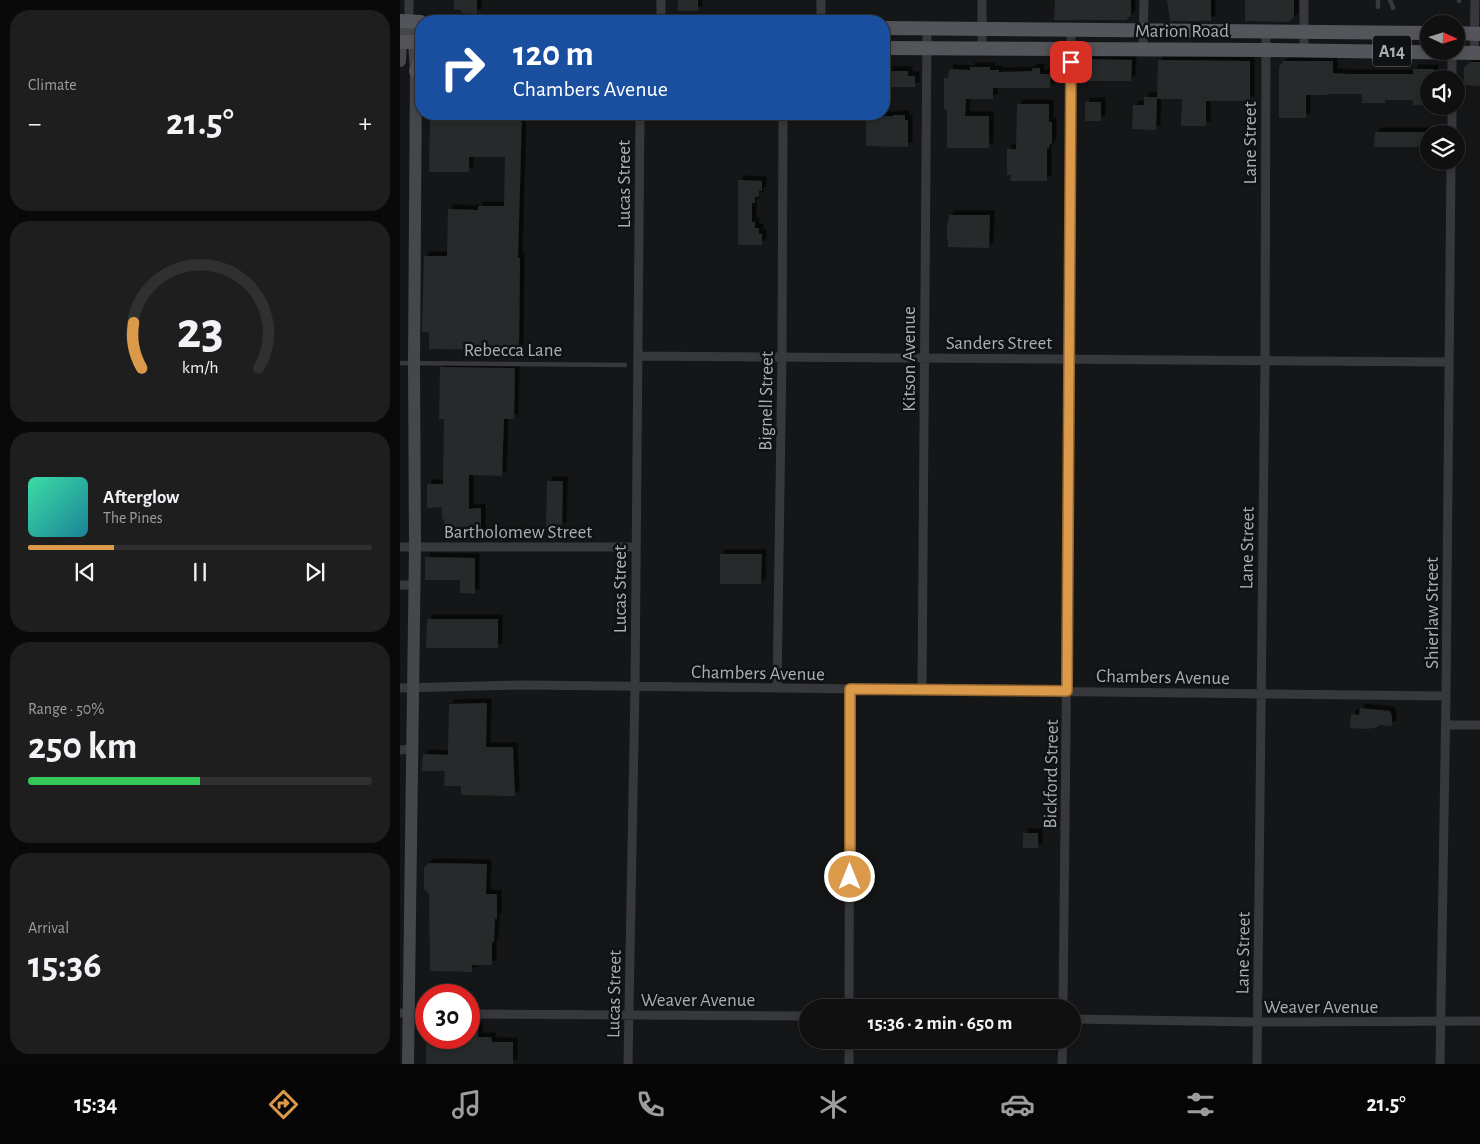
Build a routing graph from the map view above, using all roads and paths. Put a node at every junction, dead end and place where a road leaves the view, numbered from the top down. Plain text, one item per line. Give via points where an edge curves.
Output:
1 (409, 0) edge
2 (661, 0) edge
3 (821, 0) edge
4 (982, 0) edge
5 (1144, 0) edge
6 (1304, 0) edge
7 (1378, 0) edge
8 (1392, 0) edge
9 (1475, 0) edge
10 (1378, 7) dead end
11 (1393, 8) dead end
12 (661, 15) edge
13 (821, 15) edge
14 (410, 21) edge
15 (890, 28) edge
16 (927, 29) junction
17 (982, 30) junction
18 (1071, 30) junction
19 (1144, 31) junction
20 (1266, 32) junction
21 (1304, 32) junction
22 (1420, 33) edge
23 (1477, 34) edge
24 (409, 42) edge
25 (890, 48) edge
26 (927, 48) junction
27 (982, 48) junction
28 (1071, 49) junction
29 (1143, 49) junction
30 (1266, 50) junction
31 (1304, 50) junction
32 (1420, 52) edge
33 (1477, 53) edge
34 (415, 57) edge
35 (400, 61) edge
36 (417, 120) edge
37 (640, 120) edge
38 (783, 120) edge
39 (1451, 170) edge
40 (638, 356) junction
41 (782, 356) junction
42 (924, 358) junction
43 (1070, 359) junction
44 (1264, 361) junction
45 (1449, 362) junction
46 (400, 363) edge
47 (414, 363) junction
48 (625, 364) dead end
49 (400, 547) edge
50 (414, 547) junction
51 (636, 547) junction
52 (400, 584) edge
53 (414, 585) junction
54 (635, 687) junction
55 (406, 688) edge
56 (778, 688) junction
57 (850, 689) junction
58 (922, 689) junction
59 (1067, 691) junction
60 (1260, 694) junction
61 (1446, 696) junction
62 (1446, 725) junction
63 (1480, 725) edge
64 (406, 750) edge
65 (405, 915) edge
66 (850, 999) edge
67 (1063, 999) edge
68 (404, 1013) edge
69 (480, 1014) edge
70 (628, 1015) junction
71 (799, 1016) edge
72 (1081, 1019) edge
73 (1441, 1021) junction
74 (1480, 1021) edge
75 (1257, 1022) junction
76 (849, 1049) edge
77 (1063, 1049) edge
78 (408, 1064) edge
79 (628, 1064) edge
80 (848, 1064) edge
81 (1062, 1064) edge
82 (1257, 1064) edge
83 (1440, 1064) edge

1 - 14 street
2 - 12 street
3 - 13 street
4 - 17 street
5 - 19 street
6 - 21 street
7 - 10 lane
8 - 11 lane
9 - 23 street
14 - 24 main road
15 - 16 main road, Marion Road / A14
16 - 17 main road, Marion Road / A14
16 - 26 street, Kitson Avenue
17 - 18 main road, Marion Road / A14
17 - 27 street
18 - 19 main road, Marion Road / A14
18 - 28 street, Bickford Street
19 - 20 main road, Marion Road / A14
19 - 29 street
20 - 21 main road, Marion Road / A14
20 - 30 street, Lane Street
21 - 22 main road, Marion Road / A14
21 - 31 street
23 - 33 street
24 - 34 main road
24 - 35 main road
25 - 26 main road, Marion Road / A14
26 - 27 main road, Marion Road / A14
26 - 42 street, Kitson Avenue
27 - 28 main road, Marion Road / A14
28 - 29 main road, Marion Road / A14
28 - 43 street, Bickford Street
29 - 30 main road, Marion Road / A14
30 - 31 main road, Marion Road / A14
30 - 44 street, Lane Street
31 - 32 main road, Marion Road / A14
36 - 47 main road
37 - 40 street, Lucas Street
38 - 41 street, Bignell Street
39 - 45 street, Shierlaw Street
40 - 41 street, Sanders Street
40 - 51 street, Lucas Street
41 - 42 street, Sanders Street
41 - 56 street, Bignell Street
42 - 43 street, Sanders Street
42 - 58 street, Kitson Avenue
43 - 44 street, Sanders Street
43 - 59 street, Bickford Street
44 - 45 street, Sanders Street
44 - 60 street, Lane Street
45 - 61 street, Shierlaw Street
46 - 47 lane, Rebecca Lane
47 - 48 lane, Rebecca Lane
47 - 50 main road
49 - 50 street, Bartholomew Street
50 - 51 street, Bartholomew Street
50 - 53 main road
51 - 54 street, Lucas Street
52 - 53 street
53 - 55 main road
54 - 55 street, Chambers Avenue
54 - 56 street, Chambers Avenue
54 - 70 street, Lucas Street
55 - 64 main road
56 - 57 street, Chambers Avenue
57 - 58 street, Chambers Avenue
57 - 66 street
58 - 59 street, Chambers Avenue
59 - 60 street, Chambers Avenue
59 - 67 street, Bickford Street
60 - 61 street, Chambers Avenue
60 - 75 street, Lane Street
61 - 62 street, Shierlaw Street
62 - 63 street
62 - 73 street, Shierlaw Street
64 - 65 main road
65 - 68 main road
68 - 78 main road
69 - 70 street, Weaver Avenue
70 - 71 street, Weaver Avenue
70 - 79 street, Lucas Street
72 - 75 street, Weaver Avenue
73 - 74 street, Weaver Avenue
73 - 75 street, Weaver Avenue
73 - 83 street, Shierlaw Street
75 - 82 street, Lane Street
76 - 80 street
77 - 81 street

